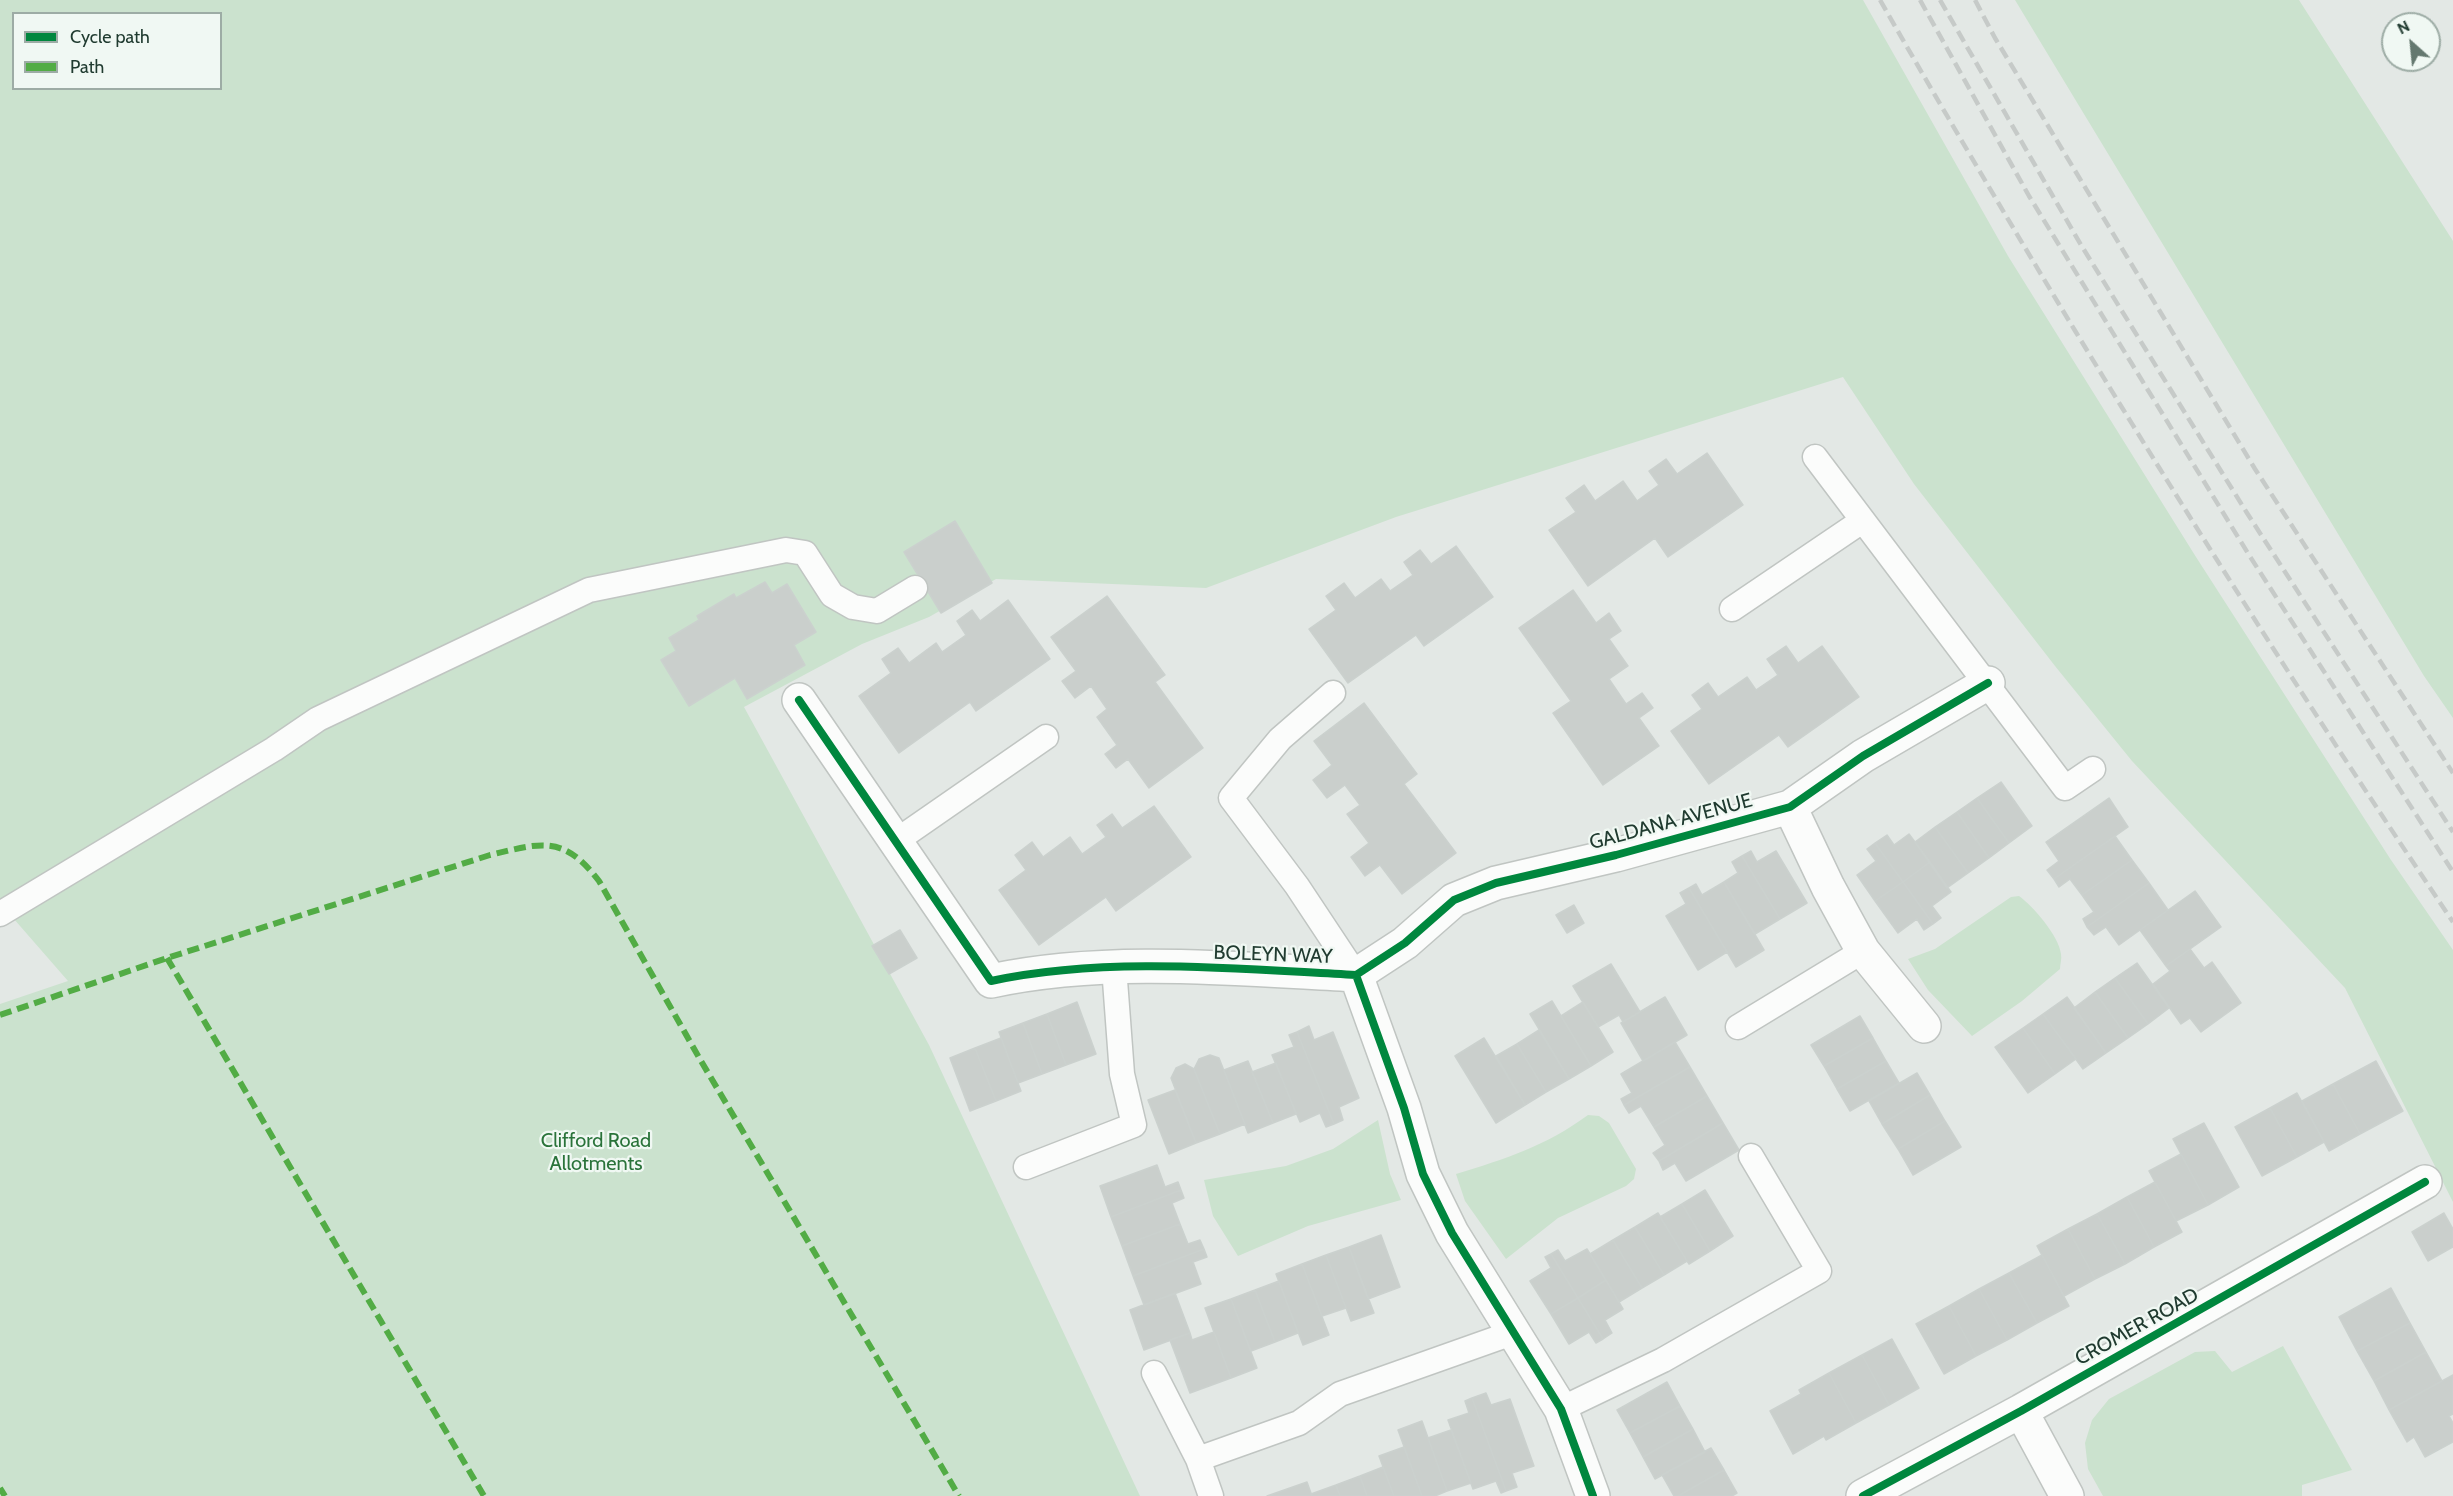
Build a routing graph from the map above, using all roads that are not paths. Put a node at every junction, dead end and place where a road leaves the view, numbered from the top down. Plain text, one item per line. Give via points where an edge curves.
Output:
1 (1815, 457) dead end
2 (1862, 521) junction
3 (915, 588) dead end
4 (1732, 609) dead end
5 (1988, 683) junction
6 (1333, 693) dead end
7 (799, 700) dead end
8 (1046, 737) dead end
9 (2093, 769) dead end
10 (1790, 807) junction
11 (896, 841) junction
12 (0, 914) edge
13 (1863, 951) junction
14 (1114, 967) junction
15 (1356, 975) junction
16 (1924, 1026) dead end
17 (1738, 1027) dead end
18 (1751, 1156) dead end
19 (1026, 1167) dead end
20 (2425, 1182) dead end
21 (1515, 1332) junction
22 (1154, 1373) dead end
23 (1561, 1409) junction
24 (2021, 1411) junction
25 (1198, 1459) junction
26 (1211, 1496) edge
27 (1593, 1496) edge
28 (1863, 1496) edge
29 (2067, 1496) edge

1 - 2 lane
2 - 4 lane
2 - 5 lane
3 - 12 lane via 877,611 853,607 832,594 805,553 786,550 589,590 318,719
5 - 9 lane via 2065,788
5 - 10 street, GALDANA AVENUE via 1863,756
6 - 15 lane, BOLEYN WAY via 1280,739 1231,798 1297,886
7 - 11 street, BOLEYN WAY
8 - 11 lane
10 - 13 street via 1827,887
10 - 15 street, GALDANA AVENUE via 1496,883 1454,900 1405,943
11 - 14 street, BOLEYN WAY via 991,981 1024,974
13 - 16 street
13 - 17 lane
14 - 15 street, BOLEYN WAY
14 - 19 lane via 1122,1074 1134,1125
15 - 21 street, BOLEYN WAY via 1404,1108 1422,1174 1452,1233
18 - 23 lane via 1819,1271 1664,1360
20 - 24 street, CROMER ROAD
21 - 23 street, BOLEYN WAY
21 - 25 lane via 1340,1394 1299,1423
22 - 25 lane
23 - 27 street, BOLEYN WAY
24 - 28 street, CROMER ROAD
24 - 29 street
25 - 26 lane

